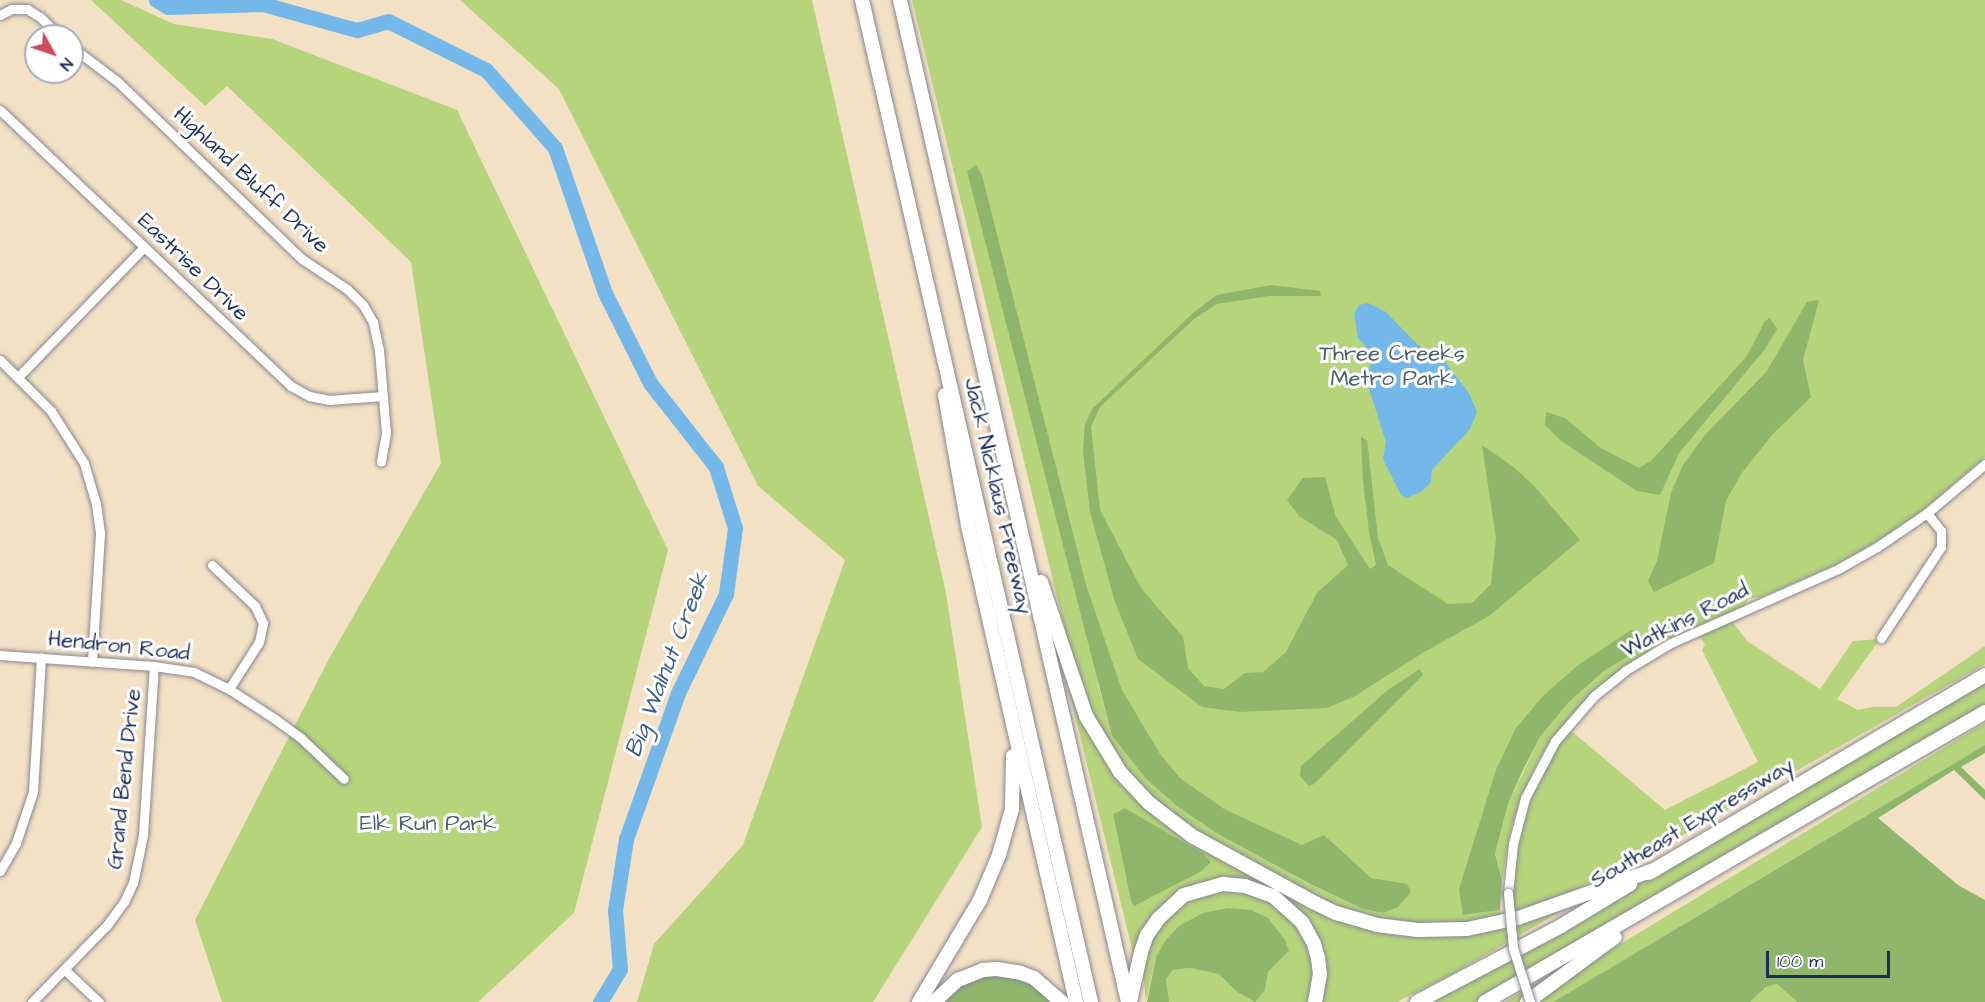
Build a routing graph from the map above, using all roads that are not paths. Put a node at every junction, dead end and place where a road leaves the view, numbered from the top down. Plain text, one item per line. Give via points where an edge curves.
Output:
1 (862, 0) edge
2 (900, 0) edge
3 (0, 15) edge
4 (47, 24) edge
5 (84, 56) edge
6 (0, 110) edge
7 (144, 247) junction
8 (926, 280) junction
9 (0, 360) edge
10 (18, 377) junction
11 (382, 396) junction
12 (1001, 447) junction
13 (381, 462) dead end
14 (1985, 464) edge
15 (1928, 513) junction
16 (212, 566) dead end
17 (1881, 638) dead end
18 (0, 655) edge
19 (42, 657) junction
20 (92, 662) junction
21 (154, 666) junction
22 (1985, 675) edge
23 (1003, 683) junction
24 (229, 689) junction
25 (1985, 712) edge
26 (344, 779) dead end
27 (1656, 869) junction
28 (0, 871) edge
29 (1708, 873) junction
30 (64, 969) junction
31 (32, 1002) edge
32 (99, 1002) edge
33 (919, 1002) edge
34 (934, 1002) edge
35 (1062, 1002) edge
36 (1076, 1002) edge
37 (1091, 1002) edge
38 (1129, 1002) edge
39 (1316, 1002) edge
40 (1417, 1002) edge
41 (1485, 1002) edge
42 (1528, 1002) edge

1 - 8 highway, Jack Nicklaus Freeway
2 - 12 highway, Jack Nicklaus Freeway
3 - 4 street via 12,9 27,9
5 - 11 street, Highland Bluff Drive via 118,82 302,259 358,299 376,331
6 - 7 street, Eastrise Drive
7 - 10 street
7 - 11 street, Eastrise Drive via 291,386 309,396 330,400
8 - 23 highway via 968,526
8 - 37 highway, Jack Nicklaus Freeway
9 - 10 street
10 - 20 street via 70,437 84,463 96,504 100,550
11 - 13 street, Highland Bluff Drive via 386,433
12 - 27 highway via 1047,604 1088,719 1103,748 1134,789 1192,836 1336,913 1377,925 1418,930 1467,929 1518,918
12 - 38 highway, Jack Nicklaus Freeway
14 - 15 street, Watkins Road
15 - 17 street via 1941,531 1941,547
15 - 42 street, Watkins Road, bridge via 1838,569 1655,652 1594,696 1555,741 1525,798 1513,844 1508,894 1513,948
16 - 24 street via 255,606 263,623 259,642
18 - 19 street, Hendron Road
19 - 20 street, Hendron Road
19 - 28 street via 33,792 16,843
20 - 21 street, Hendron Road
21 - 24 street, Hendron Road via 194,672
21 - 30 street, Grand Bend Drive via 143,835 137,870 118,912
22 - 27 highway, Southeast Expressway
23 - 33 highway via 1014,760 1007,833 980,900
23 - 36 highway
24 - 26 street, Hendron Road via 301,738
25 - 29 highway
27 - 40 highway, Southeast Expressway via 1561,926
29 - 41 highway
29 - 42 highway via 1584,958
30 - 31 street, Grand Bend Drive
30 - 32 street
34 - 35 highway via 958,980 997,969 1034,978
38 - 39 highway via 1141,952 1158,919 1185,895 1223,884 1245,886 1274,896 1302,922 1318,958

